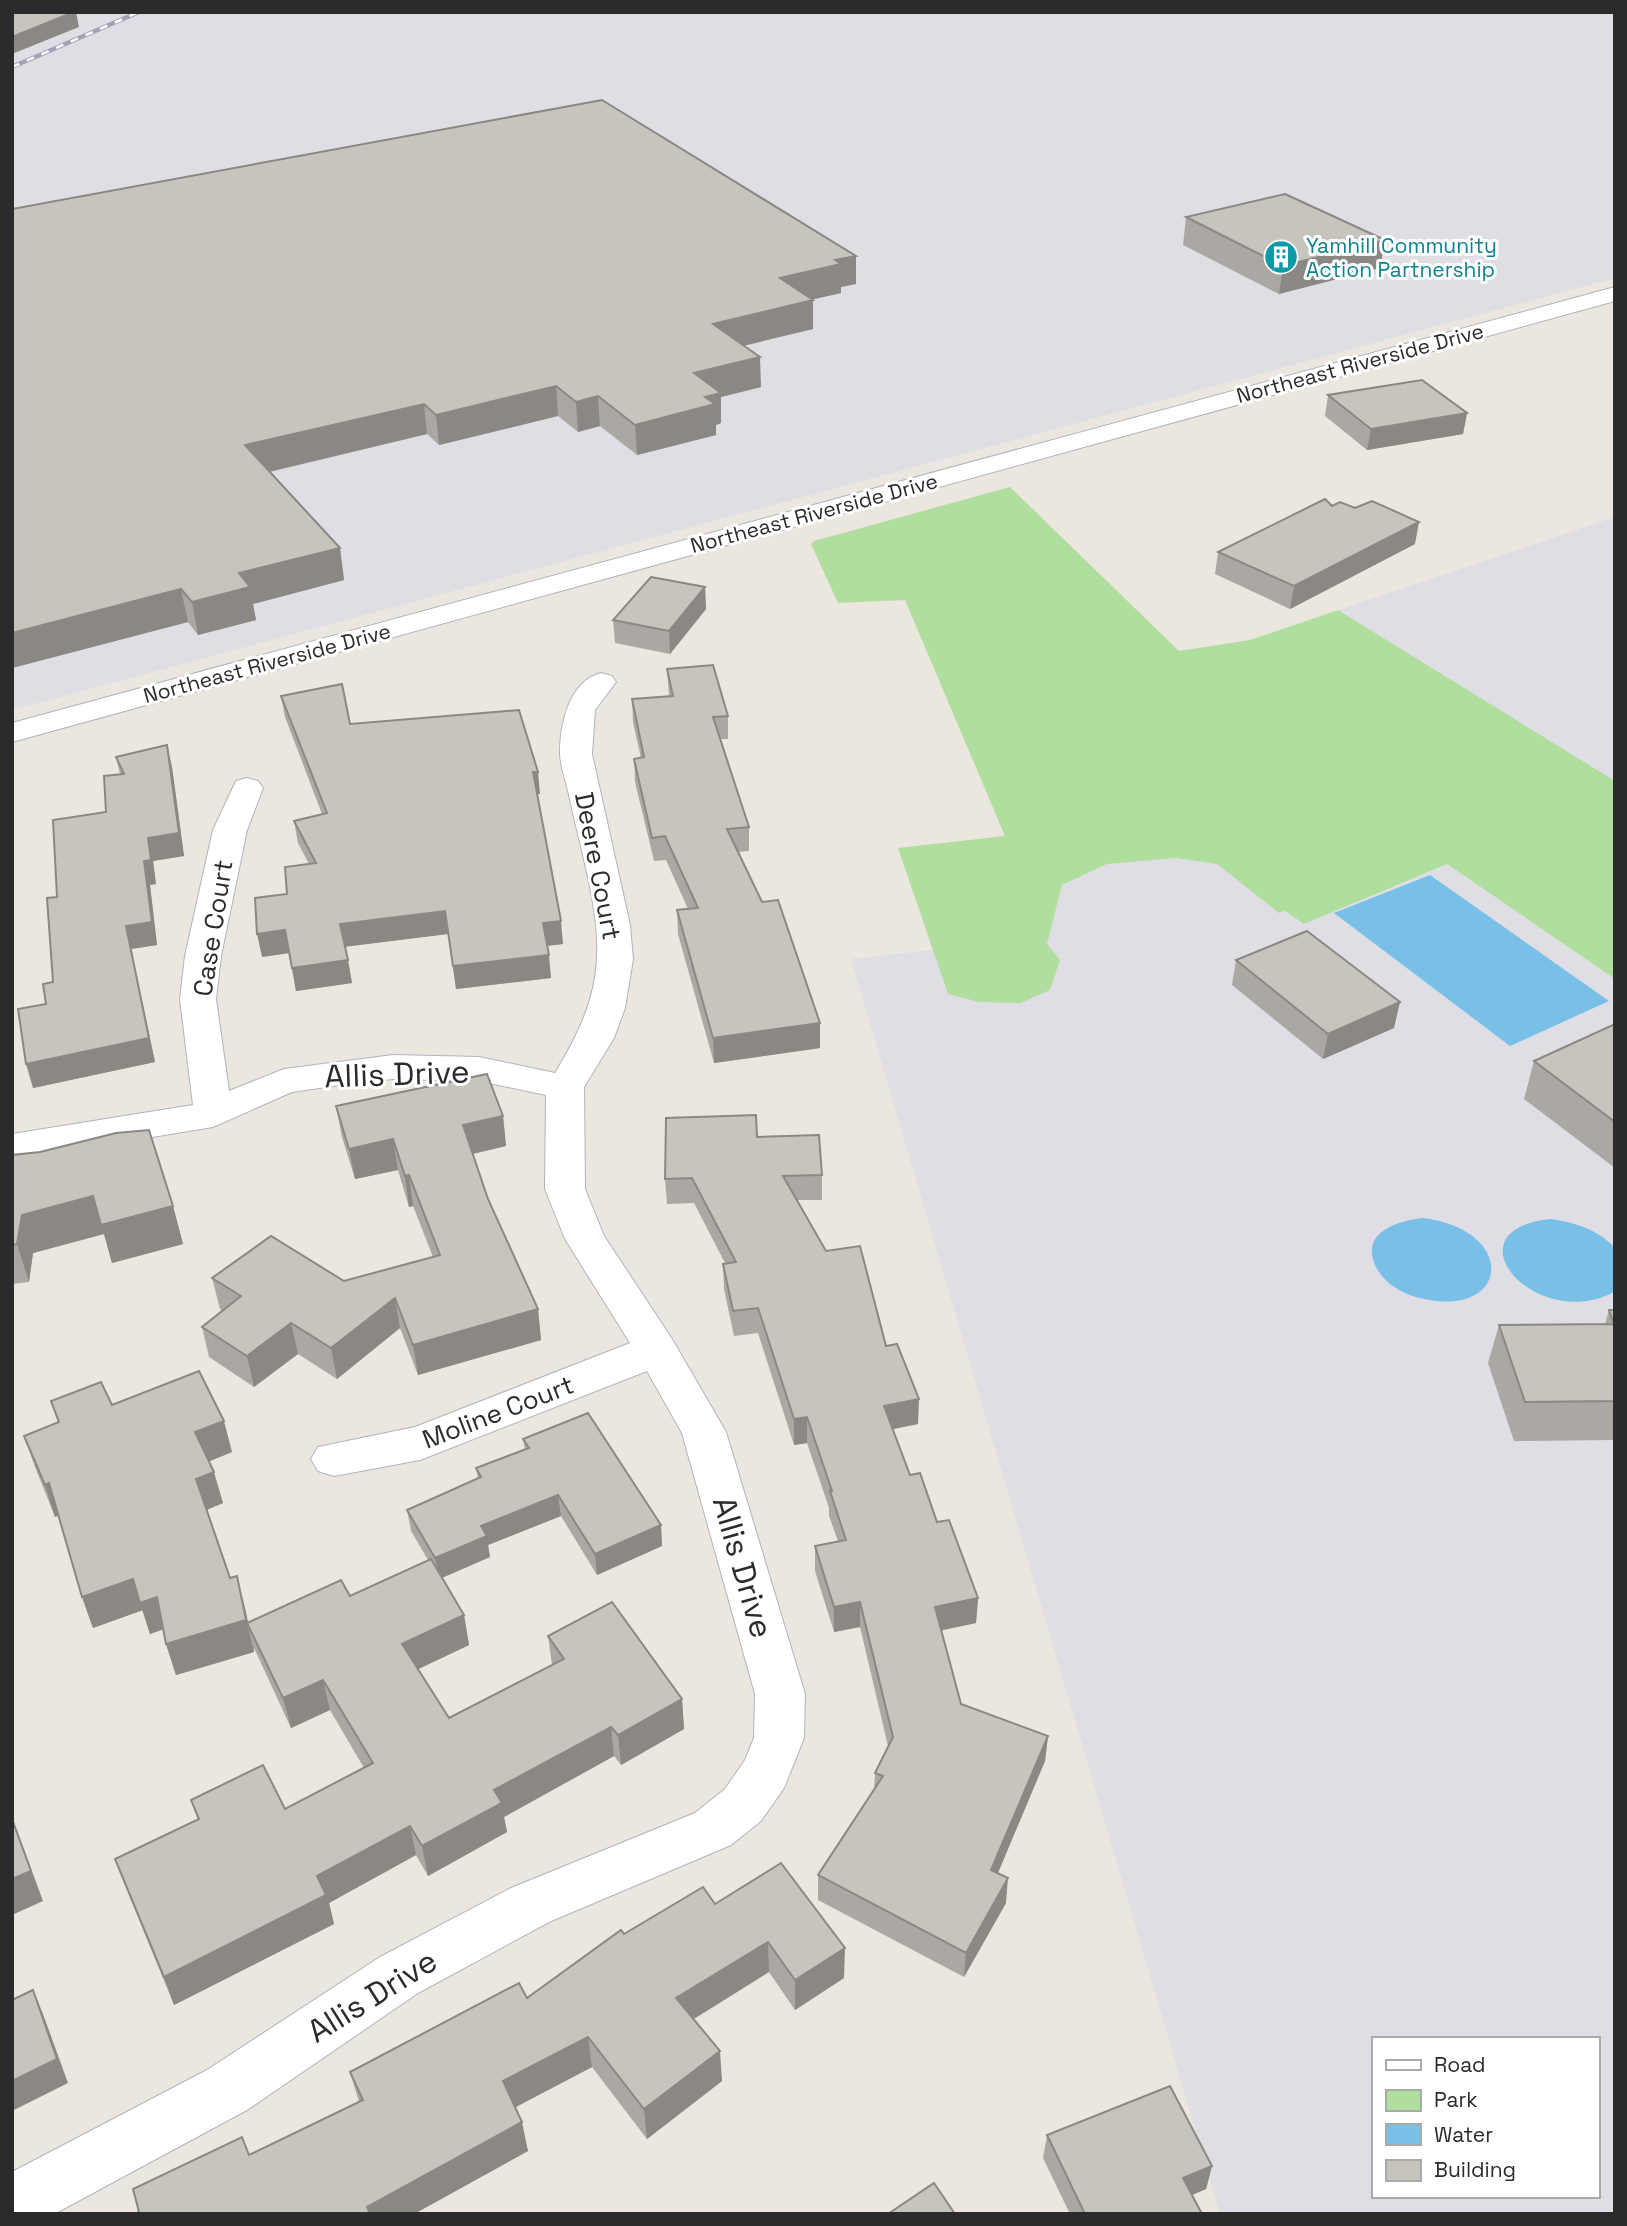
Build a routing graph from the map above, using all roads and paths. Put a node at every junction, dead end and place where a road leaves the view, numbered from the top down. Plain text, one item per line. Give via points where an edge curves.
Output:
1 (1615, 293) edge
2 (601, 682) dead end
3 (12, 733) edge
4 (247, 788) dead end
5 (565, 1087) junction
6 (213, 1114) junction
7 (12, 1147) edge
8 (657, 1350) junction
9 (334, 1459) dead end
10 (12, 2204) edge

1 - 3 street, Northeast Riverside Drive
2 - 5 street, Deere Court via 580,709 576,754 613,925 615,959 607,1008
4 - 6 street, Case Court via 230,830 198,999
5 - 6 street, Allis Drive via 479,1069 393,1068 284,1081
5 - 8 street, Allis Drive via 565,1189 585,1239
6 - 7 street, Allis Drive
8 - 9 street, Moline Court via 420,1443
8 - 10 street, Allis Drive via 704,1432 780,1694 779,1738 766,1772 743,1805 713,1829 530,1905 400,1975 227,2090

